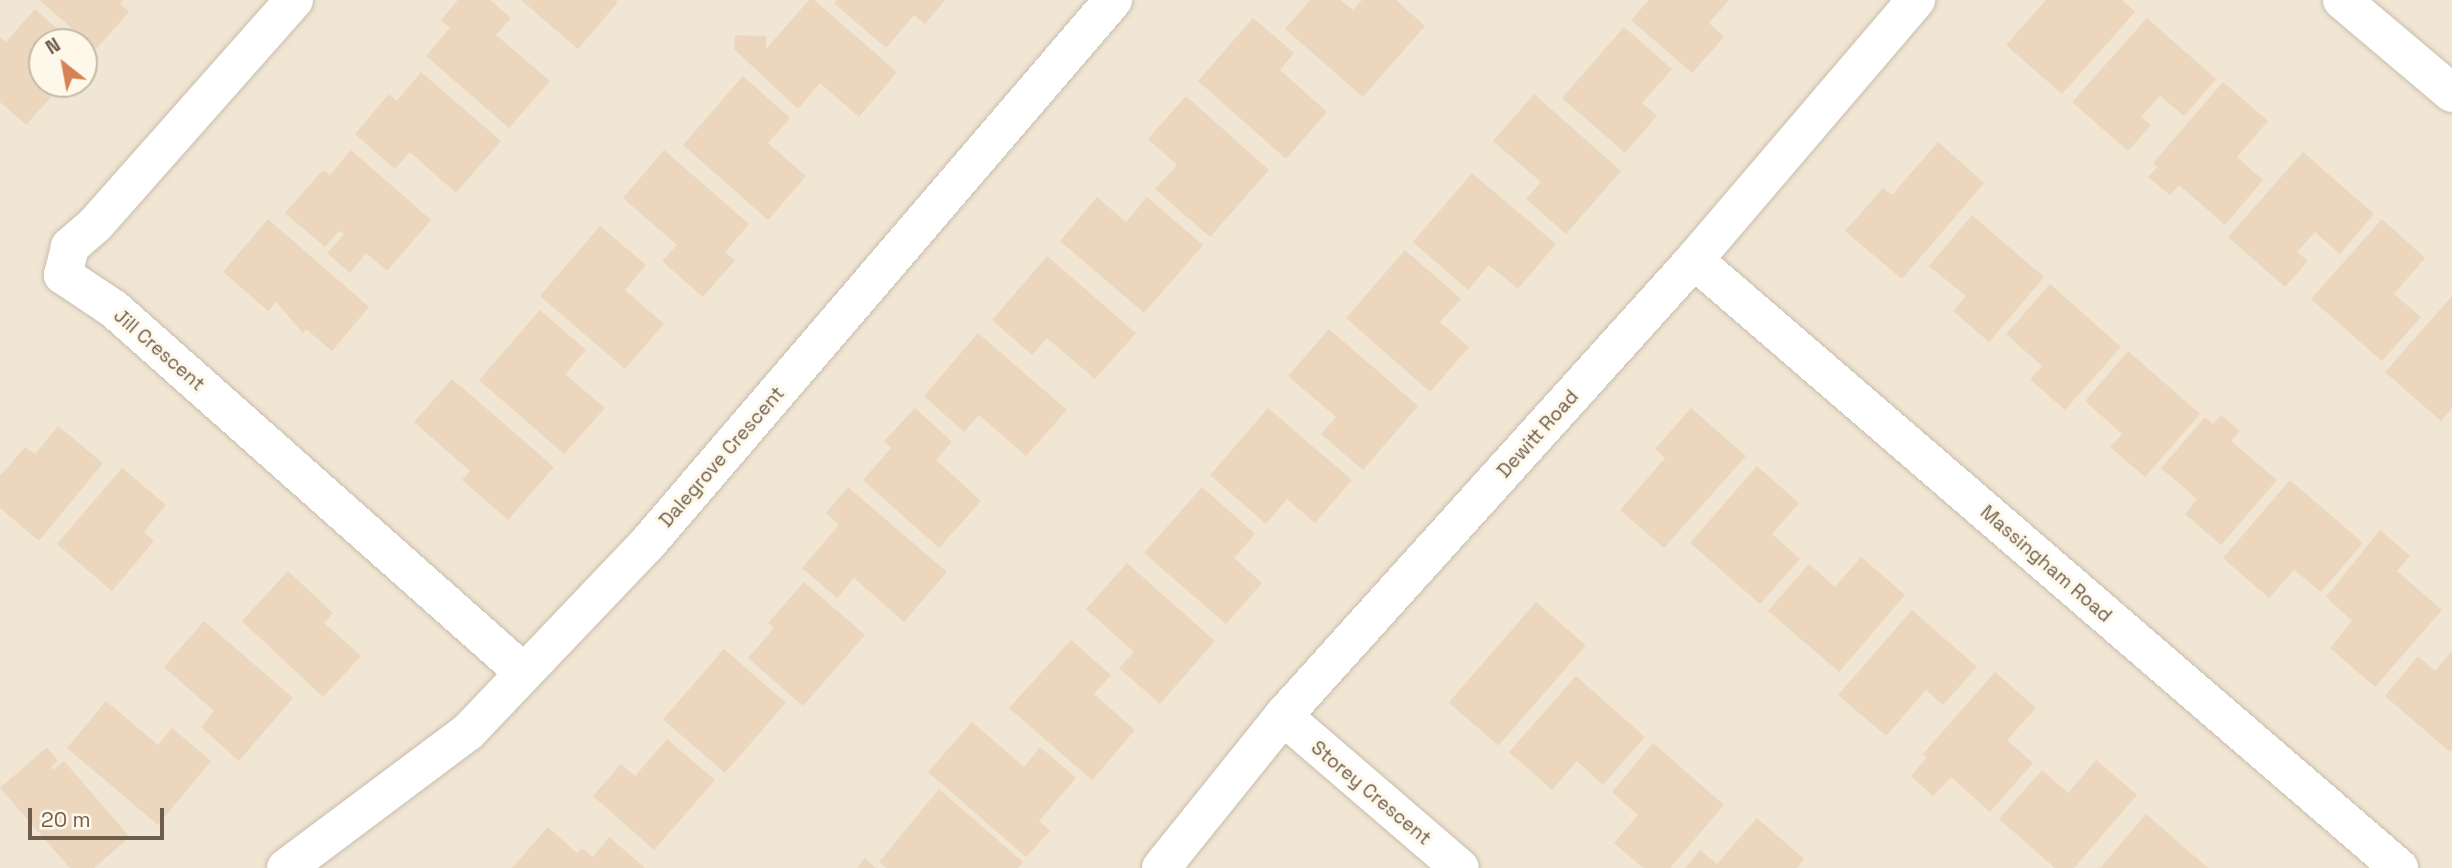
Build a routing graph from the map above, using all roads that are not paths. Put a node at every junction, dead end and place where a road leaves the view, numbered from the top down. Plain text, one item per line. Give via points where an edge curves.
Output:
1 (294, 0) edge
2 (1113, 0) edge
3 (1916, 0) edge
4 (2342, 0) edge
5 (2452, 93) edge
6 (1694, 260) junction
7 (523, 673) junction
8 (1283, 716) junction
9 (286, 868) edge
10 (1161, 868) edge
11 (1460, 868) edge
12 (2399, 868) edge

1 - 7 street, Jill Crescent via 96,224 70,247 63,275 114,309
2 - 7 street, Dalegrove Crescent via 648,543
3 - 6 street, Dewitt Road
4 - 5 street
6 - 8 street, Dewitt Road
6 - 12 street, Massingham Road
7 - 9 street, Dalegrove Crescent via 468,732
8 - 10 street, Dewitt Road
8 - 11 street, Storey Crescent

